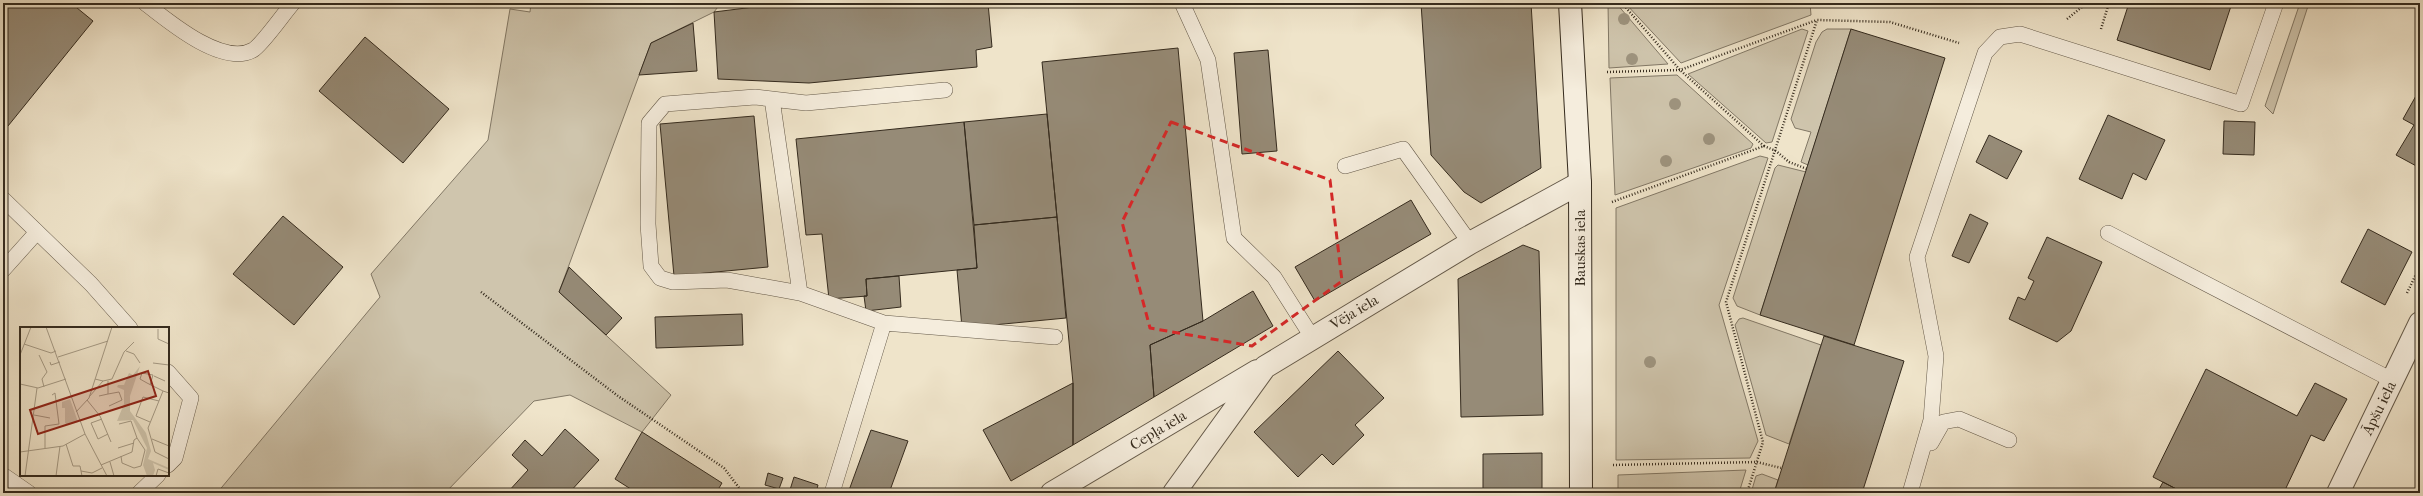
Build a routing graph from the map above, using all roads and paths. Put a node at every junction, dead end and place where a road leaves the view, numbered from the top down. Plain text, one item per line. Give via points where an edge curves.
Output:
1 (145, 3) edge
2 (293, 3) edge
3 (1182, 3) edge
4 (1570, 3) edge
5 (1622, 3) edge
6 (2276, 3) edge
7 (1817, 20) junction
8 (1985, 53) junction
9 (1680, 70) junction
10 (1605, 72) dead end
11 (945, 90) dead end
12 (772, 99) junction
13 (1764, 146) junction
14 (1776, 151) junction
15 (1345, 166) dead end
16 (1807, 169) dead end
17 (1580, 183) junction
18 (3, 199) edge
19 (1610, 203) dead end
20 (37, 232) junction
21 (2108, 233) dead end
22 (1470, 243) junction
23 (3, 270) edge
24 (481, 292) dead end
25 (800, 293) junction
26 (884, 323) junction
27 (2420, 323) edge
28 (129, 327) edge
29 (1055, 337) dead end
30 (1312, 337) junction
31 (1265, 367) junction
32 (169, 373) edge
33 (2392, 380) junction
34 (2009, 440) dead end
35 (1921, 461) junction
36 (1757, 462) junction
37 (169, 464) edge
38 (1612, 465) dead end
39 (1781, 468) dead end
40 (3, 475) edge
41 (157, 476) edge
42 (29, 493) edge
43 (140, 493) edge
44 (743, 493) edge
45 (832, 493) edge
46 (1052, 493) edge
47 (1174, 493) edge
48 (1581, 493) edge
49 (1747, 493) edge
50 (1910, 493) edge
51 (2338, 493) edge

1 - 2 lane via 206,46 218,52 238,55 254,50
3 - 30 lane via 1208,60 1234,238 1274,277
4 - 17 street, Bauskas iela
5 - 9 path
6 - 8 lane via 2241,104 2020,34 2000,36
7 - 8 path via 1890,22
7 - 9 path
7 - 14 path
8 - 35 lane via 1917,257 1936,356 1931,420
9 - 10 path
9 - 13 path
11 - 12 lane via 806,103
12 - 25 lane
12 - 25 lane via 755,97 665,104 649,123 648,224 651,266 660,278 673,282 727,280
13 - 14 path
13 - 19 path
14 - 16 path via 1789,162
14 - 36 path via 1726,302 1763,442
15 - 22 lane via 1403,149
17 - 22 street, Vēja iela
17 - 48 street, Bauskas iela
18 - 20 lane
20 - 23 lane
20 - 28 lane via 91,284
21 - 33 lane
22 - 30 street, Vēja iela
24 - 44 path via 618,396 724,468
25 - 26 lane
26 - 29 lane
26 - 45 lane
27 - 33 street, Āpšu iela
30 - 31 street, Vēja iela
31 - 46 street, Cepļa iela
31 - 47 street, Vēja iela
32 - 37 lane via 191,398 175,458
33 - 51 street, Āpšu iela
34 - 35 lane via 1959,419 1943,422
35 - 50 lane
36 - 38 path
36 - 39 path
36 - 49 path
40 - 42 lane
41 - 43 lane

